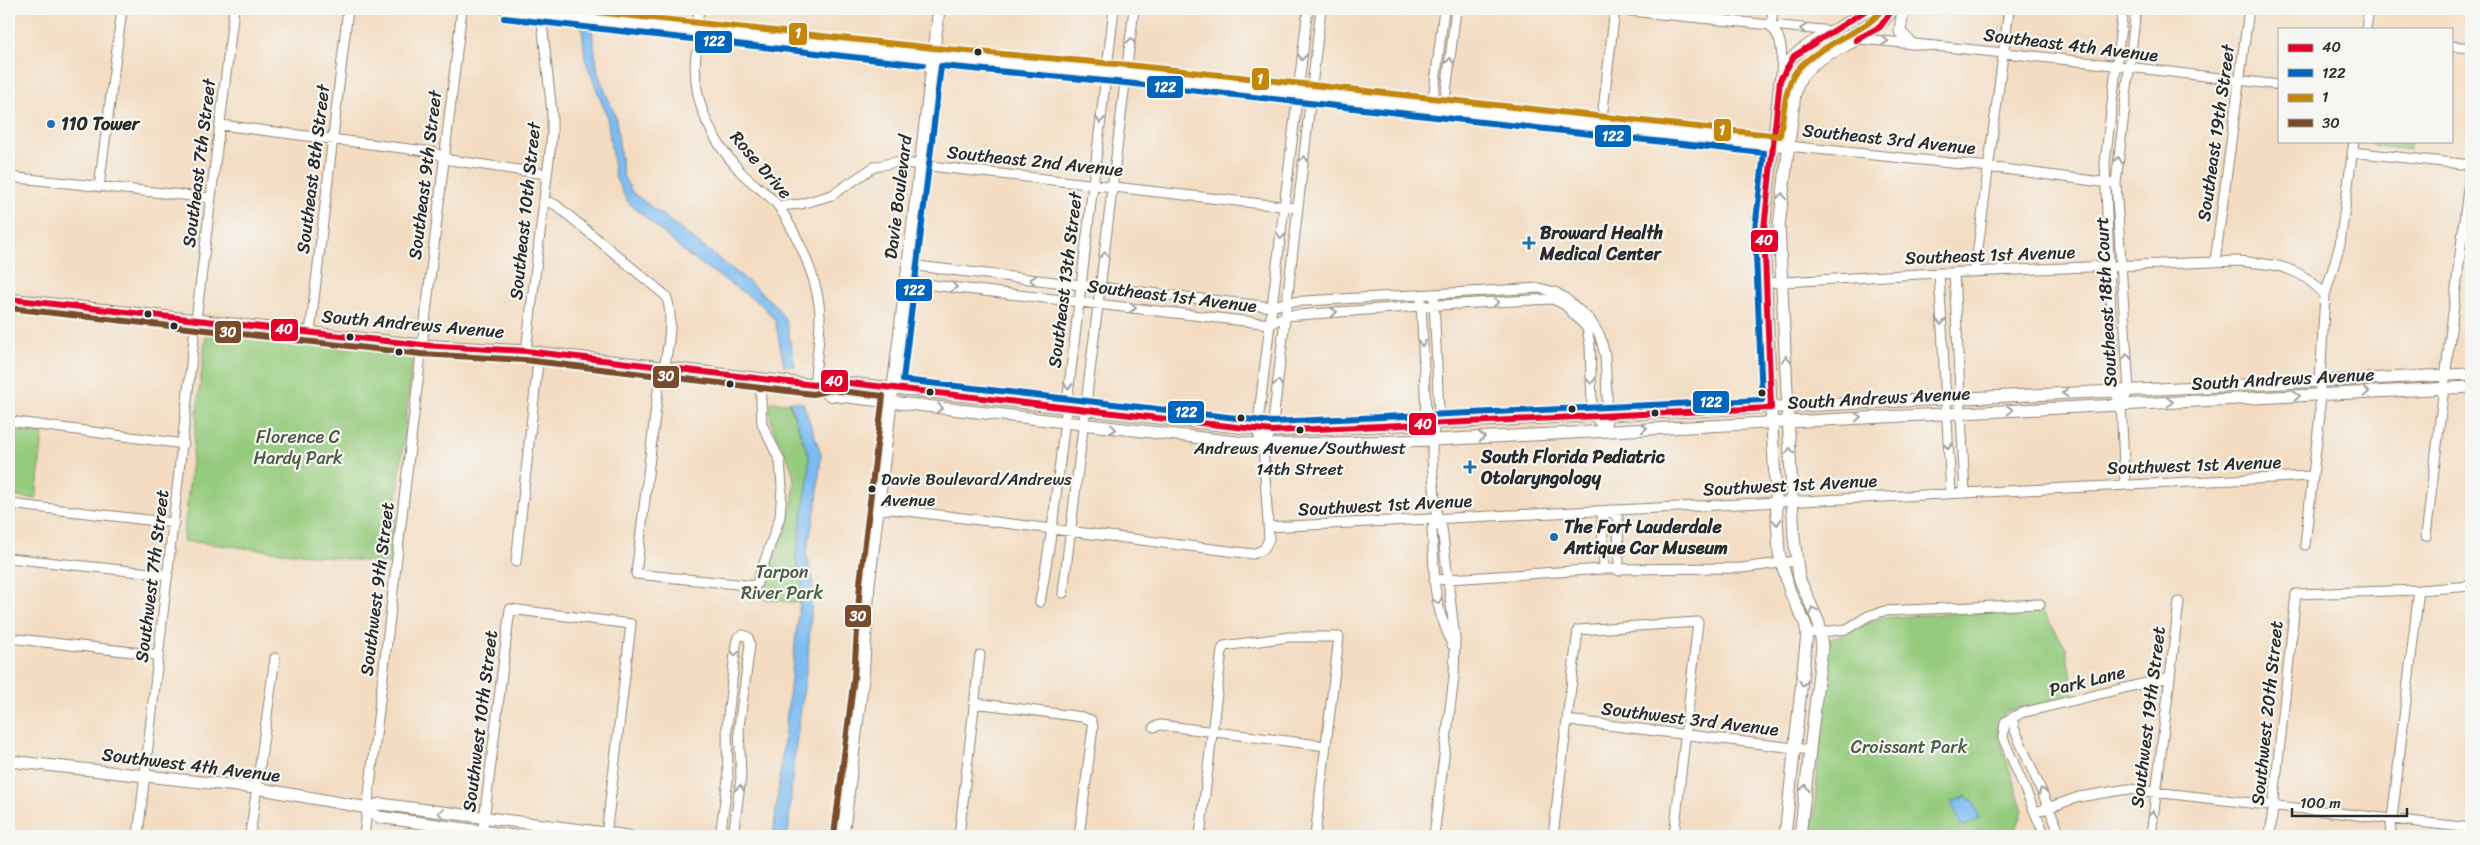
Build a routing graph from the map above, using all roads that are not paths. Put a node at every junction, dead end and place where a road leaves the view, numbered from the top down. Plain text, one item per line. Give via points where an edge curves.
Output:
1 (122, 9) edge
2 (234, 9) edge
3 (348, 9) edge
4 (462, 9) edge
5 (505, 9) edge
6 (699, 9) edge
7 (939, 9) edge
8 (1114, 9) edge
9 (1134, 9) edge
10 (1308, 9) edge
11 (1321, 9) edge
12 (1444, 9) edge
13 (1456, 9) edge
14 (1610, 9) edge
15 (1615, 9) edge
16 (1773, 9) edge
17 (1868, 9) edge
18 (1893, 9) edge
19 (1903, 9) edge
20 (2009, 9) edge
21 (2123, 9) edge
22 (2136, 9) edge
23 (2249, 9) edge
24 (2368, 9) edge
25 (1652, 11) edge
26 (541, 14) junction
27 (1771, 27) junction
28 (2366, 28) edge
29 (696, 32) junction
30 (1835, 32) junction
31 (1859, 39) junction
32 (1911, 43) junction
33 (2452, 46) edge
34 (2471, 48) edge
35 (2004, 51) junction
36 (696, 54) dead end
37 (933, 57) junction
38 (2116, 67) junction
39 (2128, 69) junction
40 (1106, 72) junction
41 (1127, 74) junction
42 (1780, 80) junction
43 (2241, 81) junction
44 (2278, 85) edge
45 (1298, 92) junction
46 (1312, 94) junction
47 (1432, 108) junction
48 (1444, 109) junction
49 (221, 126) junction
50 (1601, 126) junction
51 (332, 139) junction
52 (2354, 142) edge
53 (1774, 145) junction
54 (1788, 146) junction
55 (2352, 152) junction
56 (443, 156) junction
57 (920, 164) junction
58 (2471, 165) edge
59 (1989, 167) junction
60 (546, 174) junction
61 (9, 177) edge
62 (2105, 183) junction
63 (1092, 184) junction
64 (2116, 184) junction
65 (1114, 186) junction
66 (99, 187) junction
67 (212, 198) junction
68 (544, 200) junction
69 (778, 206) junction
70 (1285, 206) junction
71 (1298, 208) junction
72 (2215, 262) junction
73 (908, 265) junction
74 (2122, 266) junction
75 (2108, 267) junction
76 (1975, 271) junction
77 (1954, 272) junction
78 (1939, 273) junction
79 (906, 282) junction
80 (1782, 282) junction
81 (1766, 283) junction
82 (1080, 285) junction
83 (1101, 288) junction
84 (1434, 294) junction
85 (1421, 295) junction
86 (1554, 295) junction
87 (2325, 295) junction
88 (1362, 298) junction
89 (9, 299) edge
90 (1078, 301) junction
91 (1286, 302) junction
92 (1099, 304) junction
93 (1434, 305) junction
94 (1421, 306) junction
95 (1272, 307) junction
96 (1363, 310) junction
97 (1285, 316) junction
98 (196, 320) junction
99 (1270, 324) junction
100 (310, 333) junction
101 (422, 345) junction
102 (526, 352) junction
103 (539, 353) junction
104 (1958, 354) junction
105 (1943, 356) junction
106 (1436, 364) junction
107 (1423, 365) junction
108 (665, 368) junction
109 (2471, 374) edge
110 (2445, 375) junction
111 (760, 379) junction
112 (2320, 381) junction
113 (814, 385) junction
114 (2471, 387) edge
115 (893, 388) junction
116 (2443, 389) junction
117 (2114, 391) junction
118 (2129, 391) junction
119 (2320, 395) junction
120 (1960, 398) junction
121 (1945, 399) junction
122 (891, 402) junction
123 (2122, 404) junction
124 (1066, 407) junction
125 (1788, 407) junction
126 (1771, 408) junction
127 (1084, 409) junction
128 (1961, 412) junction
129 (1946, 413) junction
130 (1594, 416) junction
131 (1608, 416) junction
132 (1788, 420) junction
133 (9, 421) edge
134 (1771, 421) junction
135 (1064, 424) junction
136 (1434, 424) junction
137 (1082, 426) junction
138 (1605, 430) junction
139 (1257, 431) junction
140 (1272, 431) junction
141 (1433, 440) junction
142 (184, 444) junction
143 (1263, 445) junction
144 (2313, 476) junction
145 (2125, 484) junction
146 (1966, 493) junction
147 (1951, 494) junction
148 (1776, 502) junction
149 (1792, 502) junction
150 (9, 504) edge
151 (878, 510) junction
152 (1609, 510) junction
153 (1437, 519) junction
154 (174, 524) junction
155 (1268, 527) junction
156 (1052, 529) junction
157 (1070, 531) junction
158 (2426, 536) dead end
159 (2305, 545) dead end
160 (9, 558) edge
161 (1796, 561) junction
162 (516, 562) dead end
163 (1782, 564) junction
164 (1604, 569) junction
165 (1619, 571) junction
166 (168, 575) junction
167 (1434, 580) junction
168 (1447, 580) junction
169 (2471, 586) edge
170 (2419, 590) junction
171 (1063, 593) dead end
172 (1040, 602) dead end
173 (2178, 602) dead end
174 (2040, 604) dead end
175 (1821, 633) junction
176 (1807, 634) junction
177 (9, 638) edge
178 (1454, 652) junction
179 (159, 655) junction
180 (980, 655) dead end
181 (274, 658) dead end
182 (2170, 677) junction
183 (975, 703) junction
184 (2013, 717) junction
185 (1567, 720) junction
186 (1154, 727) dead end
187 (1212, 732) junction
188 (1686, 736) junction
189 (1326, 746) junction
190 (1795, 748) junction
191 (1810, 750) junction
192 (9, 761) edge
193 (145, 776) junction
194 (256, 788) junction
195 (2156, 791) junction
196 (2274, 805) junction
197 (2049, 807) junction
198 (368, 808) junction
199 (2036, 812) junction
200 (485, 819) junction
201 (2392, 820) junction
202 (2471, 828) edge
203 (482, 834) edge
204 (606, 835) edge
205 (138, 836) edge
206 (250, 836) edge
207 (364, 836) edge
208 (515, 836) edge
209 (628, 836) edge
210 (720, 836) edge
211 (733, 836) edge
212 (843, 836) edge
213 (959, 836) edge
214 (1079, 836) edge
215 (1200, 836) edge
216 (1315, 836) edge
217 (1434, 836) edge
218 (1553, 836) edge
219 (1674, 836) edge
220 (1785, 836) edge
221 (1800, 836) edge
222 (2045, 836) edge
223 (2060, 836) edge
224 (2151, 836) edge
225 (2270, 836) edge
226 (2390, 836) edge

1 - 66 street
2 - 49 street, Southeast 7th Street
3 - 51 street, Southeast 8th Street
4 - 56 street, Southeast 9th Street
5 - 26 main road, Southeast 3rd Avenue
6 - 29 street
7 - 37 main road, Davie Boulevard
8 - 40 street, Southeast 13th Street
41 -> 9 street, Southeast 13th Street
10 -> 45 street
11 - 46 street
12 - 47 street
48 -> 13 street
14 - 15 street
15 - 25 street
15 - 50 street
16 - 27 street
17 - 30 main road
18 - 31 main road via 1880,26
19 - 32 main road via 1900,32
20 - 35 street
21 - 38 street, Southeast 18th Court
22 - 39 street, Southeast 18th Court
23 - 43 street, Southeast 19th Street
24 - 28 street
25 - 27 street
26 - 29 main road, Southeast 3rd Avenue
26 - 60 street, Southeast 10th Street via 552,113
30 -> 27 street
27 - 42 street via 1778,33 1783,52
29 - 37 main road, Southeast 3rd Avenue
30 - 42 main road via 1794,56
31 -> 32 street, Southeast 4th Avenue
31 - 54 main road via 1814,64 1801,77 1794,94
32 - 35 street, Southeast 4th Avenue
33 - 34 street
35 - 38 street, Southeast 4th Avenue
35 - 59 street
36 - 69 street, Rose Drive via 697,96 702,114 740,171
37 - 40 main road, Southeast 3rd Avenue
37 - 57 main road, Davie Boulevard
38 - 39 street, Southeast 4th Avenue
38 - 62 street, Southeast 18th Court
39 - 43 street, Southeast 4th Avenue
64 -> 39 street, Southeast 18th Court
40 - 41 main road, Southeast 3rd Avenue
40 -> 63 street, Southeast 13th Street
41 - 45 main road, Southeast 3rd Avenue
41 - 65 street, Southeast 13th Street
42 - 53 main road
43 - 44 street, Southeast 4th Avenue
43 - 72 street, Southeast 19th Street
45 - 46 main road, Southeast 3rd Avenue
45 - 70 street
46 - 47 main road, Southeast 3rd Avenue
71 -> 46 street
47 - 48 main road, Southeast 3rd Avenue
48 - 50 main road, Southeast 3rd Avenue
49 - 51 street
49 - 67 street, Southeast 7th Street
50 - 53 main road, Southeast 3rd Avenue
51 - 56 street
51 - 100 street, Southeast 8th Street
52 - 55 street
53 - 54 main road, Southeast 3rd Avenue
53 - 81 main road via 1764,229
54 - 59 street, Southeast 3rd Avenue
80 -> 54 main road via 1779,226
55 - 58 street
55 - 87 street via 2340,244
56 - 60 street via 450,160
56 - 101 street, Southeast 9th Street
57 - 63 street, Southeast 2nd Avenue
57 - 69 street, Southeast 2nd Avenue via 895,162 874,167 832,195 801,204
57 - 73 main road, Davie Boulevard
58 - 110 street
59 - 62 street, Southeast 3rd Avenue
59 - 76 street
60 - 68 street, Southeast 10th Street
61 - 66 street
62 - 64 street, Southeast 3rd Avenue
62 - 75 street, Southeast 18th Court
63 - 65 street, Southeast 2nd Avenue
63 - 82 street, Southeast 13th Street
64 - 74 street, Southeast 18th Court
65 - 70 street, Southeast 2nd Avenue
83 -> 65 street, Southeast 13th Street
66 - 67 street
67 - 98 street, Southeast 7th Street
68 - 102 street, Southeast 10th Street
68 - 108 street via 556,205 666,296 670,307
69 - 113 street, Rose Drive via 809,267 814,284 820,316
70 - 71 street, Southeast 2nd Avenue
70 -> 95 street
71 - 91 street
72 - 74 street, Southeast 1st Avenue
72 - 87 street, Southeast 1st Avenue via 2259,263 2296,270 2312,280
73 - 79 main road, Davie Boulevard
82 -> 73 street, Southeast 1st Avenue
74 - 75 street, Southeast 1st Avenue
118 -> 74 street, Southeast 18th Court
75 - 76 street, Southeast 1st Avenue
75 - 117 street, Southeast 18th Court
76 - 77 street, Southeast 1st Avenue
77 - 78 street, Southeast 1st Avenue
77 - 104 street
78 - 80 street, Southeast 1st Avenue
78 -> 105 street
79 -> 90 street, Southeast 1st Avenue
79 - 115 main road, Davie Boulevard
80 - 81 street, Southeast 1st Avenue
125 -> 80 main road
81 - 126 main road
82 - 83 street, Southeast 1st Avenue
82 - 90 street, Southeast 13th Street
83 - 92 street, Southeast 13th Street
83 - 95 street, Southeast 1st Avenue
84 - 85 street
84 - 86 street via 1539,288
84 - 93 street
85 - 88 street
85 - 94 street
93 -> 86 street, Southeast 1st Avenue
86 -> 130 street via 1582,321 1588,333
86 - 131 street via 1590,320 1600,336 1605,355
87 - 112 street
88 - 91 street
88 - 96 street
89 - 98 main road, South Andrews Avenue
90 - 92 street, Southeast 1st Avenue
90 -> 124 street, Southeast 13th Street
91 - 95 street
91 - 97 street
92 -> 99 street, Southeast 1st Avenue
92 - 127 street, Southeast 13th Street
93 - 94 street, Southeast 1st Avenue
93 - 106 street
94 - 96 street, Southeast 1st Avenue
94 -> 107 street
95 - 99 street
97 -> 96 street, Southeast 1st Avenue
97 - 99 street, Southeast 1st Avenue
140 -> 97 street
98 - 100 main road, South Andrews Avenue
98 - 142 street, Southwest 7th Street
99 - 139 street
100 - 101 main road, South Andrews Avenue
101 - 102 main road, South Andrews Avenue
101 - 198 street, Southwest 9th Street
102 - 103 main road, South Andrews Avenue
103 - 108 main road, South Andrews Avenue
103 - 162 street
104 - 105 street
104 - 120 street
105 - 121 street
106 - 107 street
106 - 136 street via 1439,414
107 - 136 street via 1426,414
108 - 111 main road, South Andrews Avenue
108 - 111 street via 658,390 636,574 756,586 780,517 782,487 780,461 762,424
109 - 110 main road, South Andrews Avenue
110 - 112 main road, South Andrews Avenue
110 - 116 street
111 - 113 main road, South Andrews Avenue
112 - 118 main road, South Andrews Avenue
112 - 119 street
113 - 115 main road, South Andrews Avenue via 832,381
113 - 122 main road, South Andrews Avenue via 830,395
114 - 116 main road, South Andrews Avenue
115 - 122 main road, Davie Boulevard
115 - 124 main road, South Andrews Avenue
119 -> 116 main road, South Andrews Avenue
116 - 158 street
117 - 118 main road, South Andrews Avenue
117 -> 120 main road, South Andrews Avenue
117 - 123 street, Southeast 18th Court
118 - 123 street, Southeast 18th Court
123 -> 119 main road, South Andrews Avenue
119 - 144 street
120 - 121 main road, South Andrews Avenue
120 - 128 street
121 - 125 main road, South Andrews Avenue
121 - 129 street
122 -> 135 main road, South Andrews Avenue
122 - 151 main road, Davie Boulevard
128 -> 123 main road, South Andrews Avenue
123 - 145 street
124 - 127 main road, South Andrews Avenue
124 - 135 street, Southeast 13th Street
125 - 126 main road, South Andrews Avenue
125 - 132 main road
126 - 131 main road, South Andrews Avenue
126 - 134 main road
127 - 137 street, Southeast 13th Street
127 - 139 main road, South Andrews Avenue
128 - 129 main road, South Andrews Avenue
128 - 146 street
132 -> 129 main road, South Andrews Avenue
129 -> 147 street
130 - 131 main road, South Andrews Avenue
130 - 136 main road, South Andrews Avenue
130 - 138 street
131 - 138 street
132 - 134 main road, South Andrews Avenue
149 -> 132 main road
133 - 142 street
138 -> 134 main road, South Andrews Avenue
134 - 148 main road
135 - 137 main road, South Andrews Avenue
135 - 156 street, Southeast 13th Street
136 - 140 main road, South Andrews Avenue
136 - 141 street
137 -> 143 main road, South Andrews Avenue
137 - 157 street, Southeast 13th Street
141 -> 138 main road, South Andrews Avenue
139 - 140 main road, South Andrews Avenue
139 - 143 street
140 - 143 street
141 - 143 main road, South Andrews Avenue
141 - 153 street
142 - 154 street, Southwest 7th Street
143 - 155 street
144 - 145 street, Southwest 1st Avenue
144 - 159 street
145 - 146 street, Southwest 1st Avenue
146 - 147 street, Southwest 1st Avenue
147 - 149 street, Southwest 1st Avenue
148 - 149 street, Southwest 1st Avenue
148 - 152 street, Southwest 1st Avenue
148 -> 163 main road
149 - 161 main road
150 - 154 street
151 - 156 street
151 - 212 main road, Davie Boulevard via 863,678
152 - 153 street, Southwest 1st Avenue
152 - 164 street via 1602,518
152 - 165 street via 1618,518
153 - 155 street, Southwest 1st Avenue
153 - 167 street via 1432,530
153 - 168 street via 1442,528
154 - 166 street, Southwest 7th Street
155 - 157 street via 1264,549 1253,554
156 - 157 street
156 - 172 street, Southeast 13th Street
157 - 171 street, Southeast 13th Street
160 - 166 street
161 - 163 street
175 -> 161 main road
163 - 165 street
163 - 176 main road
164 - 165 street
164 - 168 street
166 - 179 street, Southwest 7th Street
167 - 168 street
167 -> 178 street via 1439,608
168 - 178 street via 1453,608
169 - 170 street
170 - 196 street, Southwest 20th Street via 2296,594
170 - 201 street
173 - 182 street, Southwest 19th Street
174 - 175 street via 1884,610 1847,629
175 - 176 street
175 - 191 main road
176 -> 190 main road
177 - 179 street
178 - 217 street via 1454,677
179 - 193 street, Southwest 7th Street
180 - 183 street
181 - 194 street
182 - 184 street, Park Lane
182 - 195 street, Southwest 19th Street
183 - 213 street
183 - 214 street via 1091,720 1093,727
197 -> 184 street via 2014,728
184 - 199 street via 2005,722 2003,738
185 - 188 street, Southwest 3rd Avenue
185 - 188 street via 1578,630 1698,622
185 - 218 street
186 - 187 street via 1160,725
187 - 189 street
187 - 189 street via 1224,646 1289,637 1338,637
187 - 215 street
188 - 190 street, Southwest 3rd Avenue
188 - 219 street
189 - 216 street
190 - 191 street, Southwest 3rd Avenue
190 - 220 main road
221 -> 191 main road
192 - 193 main road, Southwest 4th Avenue
193 - 194 main road, Southwest 4th Avenue
193 - 205 street, Southwest 7th Street
194 - 198 main road, Southwest 4th Avenue
194 - 206 street
195 - 196 street
195 - 197 street via 2128,789 2102,792
224 -> 195 street, Southwest 19th Street
196 - 201 street
196 - 225 street, Southwest 20th Street
197 - 199 street
197 - 223 street
200 -> 198 main road, Southwest 4th Avenue via 380,804
198 - 203 main road, Southwest 4th Avenue via 379,817
198 - 207 street, Southwest 9th Street
199 - 222 street
200 - 203 street, Southwest 10th Street
200 - 204 main road, Southwest 4th Avenue
200 - 204 street, Southwest 10th Street via 510,609 631,624
201 - 202 street
201 - 226 street
203 - 208 main road, Southwest 4th Avenue
204 - 209 main road, Southwest 4th Avenue
211 -> 210 street via 741,778 739,727 750,645 748,637 743,635 738,637 736,644 727,736 728,779

